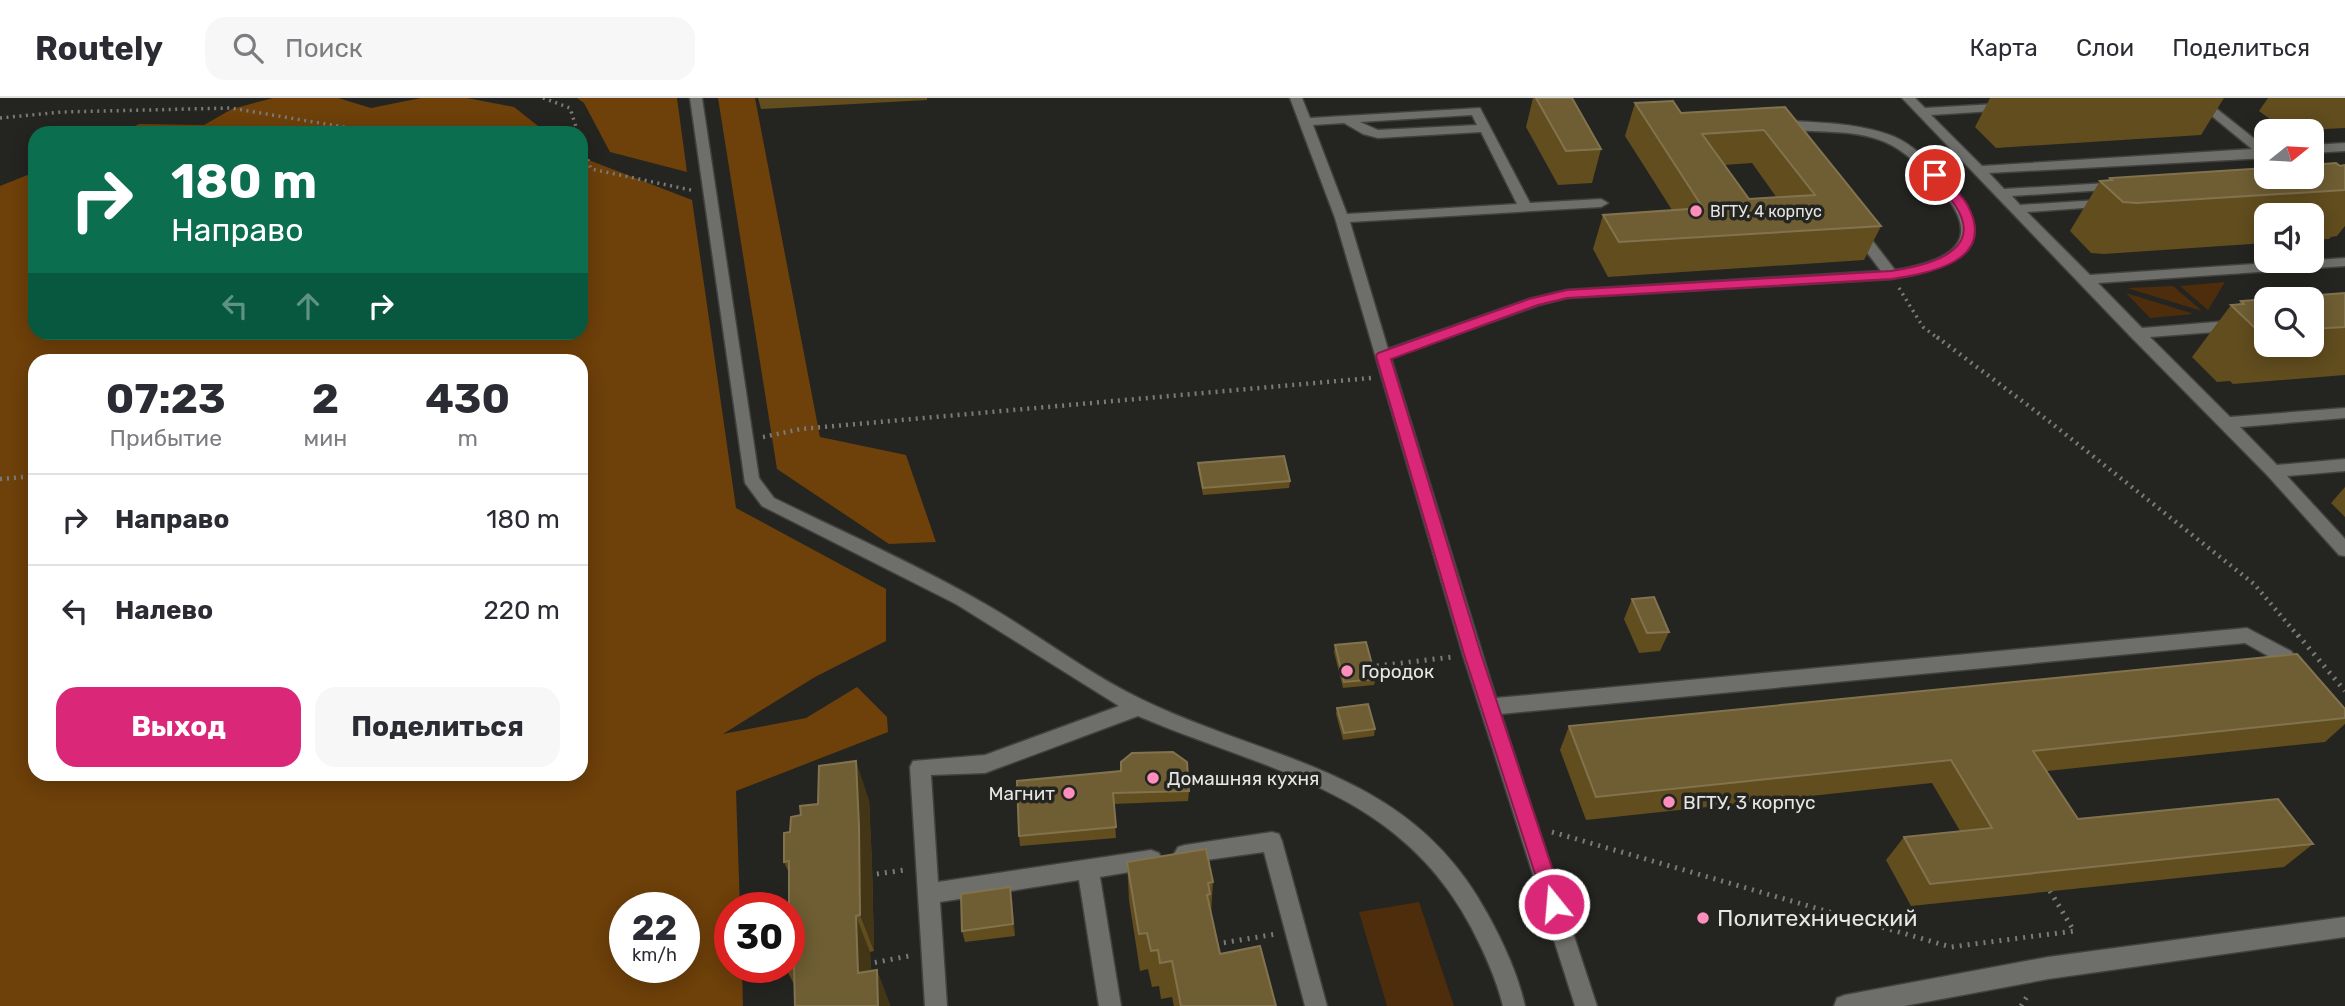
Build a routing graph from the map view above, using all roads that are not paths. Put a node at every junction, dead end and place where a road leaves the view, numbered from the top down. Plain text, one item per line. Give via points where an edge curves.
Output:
1 (696, 98) edge
2 (1296, 98) edge
3 (1908, 98) edge
4 (2196, 98) edge
5 (2017, 106) dead end
6 (1922, 112) junction
7 (1306, 122) junction
8 (1778, 128) edge
9 (2254, 144) edge
10 (2345, 147) edge
11 (2324, 148) edge
12 (2254, 154) edge
13 (1978, 170) junction
14 (2134, 184) edge
15 (2000, 193) junction
16 (2124, 201) edge
17 (1601, 203) dead end
18 (1526, 208) junction
19 (2015, 209) junction
20 (1342, 218) junction
21 (1850, 221) edge
22 (2345, 262) edge
23 (1891, 275) junction
24 (2085, 280) junction
25 (2254, 324) edge
26 (2135, 333) junction
27 (1383, 356) junction
28 (2345, 413) edge
29 (2225, 423) junction
30 (2345, 465) edge
31 (2273, 471) junction
32 (2345, 550) edge
33 (2310, 687) edge
34 (1139, 707) junction
35 (1489, 707) junction
36 (1088, 869) junction
37 (928, 894) junction
38 (2345, 927) edge
39 (936, 1006) edge
40 (1110, 1006) edge
41 (1316, 1006) edge
42 (1514, 1006) edge
43 (1586, 1006) edge
44 (1844, 1006) edge

1 - 34 street via 751,479 768,502 962,599
2 - 7 street
3 - 6 street
4 - 9 street
5 - 6 street
6 - 13 street
7 - 18 street via 1347,120 1378,134 1484,128
7 - 20 street
8 - 23 street via 1855,130 1891,140 1922,160 1962,205 1969,226 1965,246 1945,263
10 - 11 street
12 - 13 street
13 - 15 street
14 - 15 street
15 - 19 street
16 - 19 street
17 - 18 street
18 - 20 street
19 - 24 street
20 - 27 street
21 - 23 street
22 - 24 street
23 - 27 street via 1567,294
24 - 26 street
25 - 26 street
26 - 29 street
27 - 35 street
28 - 29 street
29 - 31 street
30 - 31 street
31 - 32 street
33 - 35 street via 2284,656 2247,635
34 - 37 street via 985,764 920,767
34 - 42 street via 1328,780 1380,807 1423,842 1454,876 1479,916
35 - 43 street
36 - 37 street
36 - 40 street
36 - 41 street via 1272,841
37 - 39 street
38 - 44 street via 2048,968

